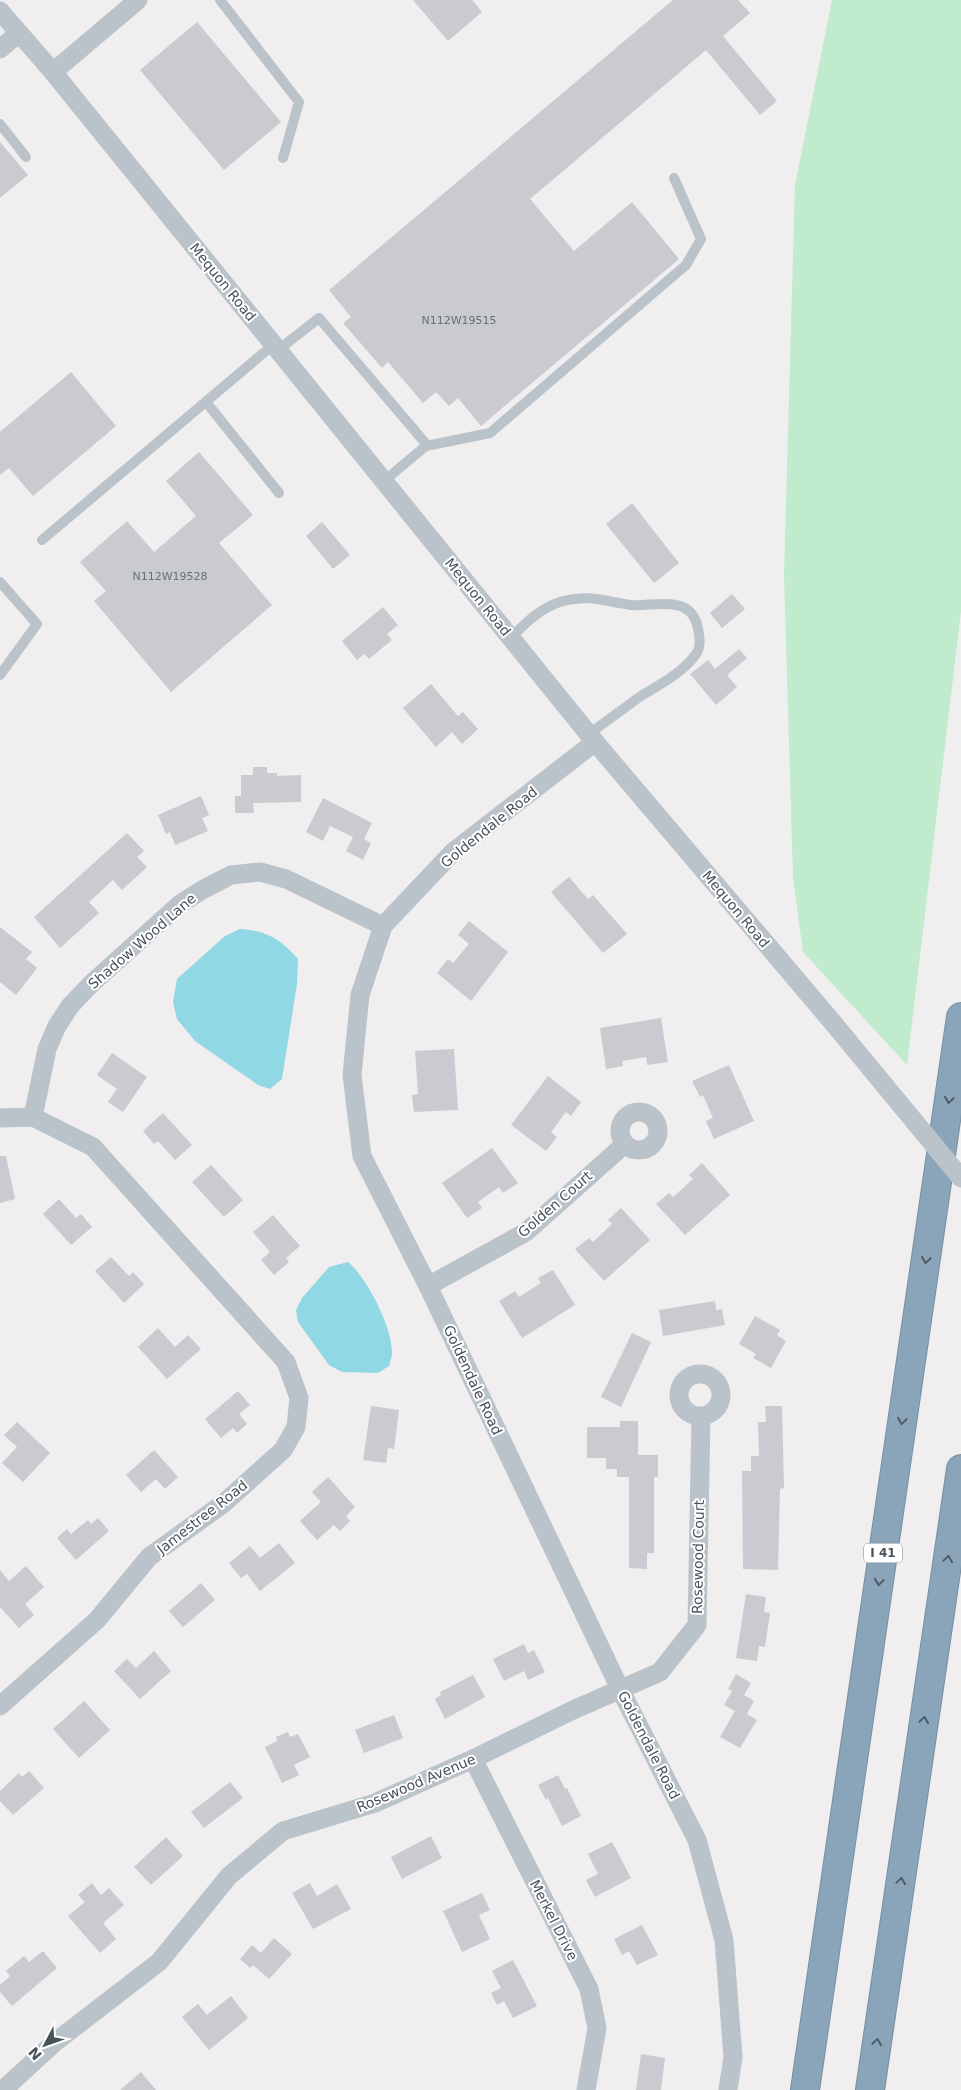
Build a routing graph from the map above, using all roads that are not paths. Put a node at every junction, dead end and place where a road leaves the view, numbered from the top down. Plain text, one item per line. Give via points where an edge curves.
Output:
1 (138, 0) edge
2 (220, 0) edge
3 (0, 11) edge
4 (19, 33) junction
5 (0, 49) edge
6 (53, 72) junction
7 (0, 124) edge
8 (26, 157) dead end
9 (283, 158) dead end
10 (674, 178) dead end
11 (276, 347) junction
12 (206, 402) junction
13 (426, 446) junction
14 (384, 481) junction
15 (279, 493) dead end
16 (42, 540) dead end
17 (0, 582) edge
18 (511, 638) junction
19 (0, 675) edge
20 (592, 738) junction
21 (383, 926) junction
22 (961, 1017) edge
23 (33, 1117) junction
24 (0, 1118) edge
25 (625, 1144) dead end
26 (961, 1178) edge
27 (428, 1286) junction
28 (701, 1416) dead end
29 (961, 1469) edge
30 (621, 1691) junction
31 (0, 1706) edge
32 (474, 1759) junction
33 (2, 2090) edge
34 (586, 2090) edge
35 (728, 2090) edge
36 (806, 2090) edge
37 (870, 2090) edge

1 - 6 street
2 - 9 lane via 299,102
3 - 4 street, Mequon Road
4 - 5 street
4 - 6 street, Mequon Road
6 - 11 street, Mequon Road
7 - 8 lane
10 - 13 lane via 701,239 686,265 490,433
11 - 12 lane
11 - 13 lane via 319,318
11 - 14 street, Mequon Road
12 - 15 lane
12 - 16 lane
13 - 14 lane
14 - 18 street, Mequon Road
17 - 19 lane via 37,624
18 - 20 street, Mequon Road
18 - 20 lane via 528,620 544,610 582,597 641,606 673,604 691,612 700,640 697,653
20 - 21 street, Goldendale Road via 453,852
20 - 26 street, Mequon Road, bridge
21 - 23 street, Shadow Wood Lane via 286,878 260,872 231,875 202,890 180,904 70,1006 47,1049
21 - 27 street, Goldendale Road via 360,995 352,1075 362,1156
22 -> 36 highway, I 41
23 - 24 street
23 - 31 street, Jamestree Road via 93,1147 286,1362 299,1398 296,1427 283,1450 224,1503 149,1557 98,1620
25 - 27 street, Golden Court via 526,1232
27 - 30 street, Goldendale Road
28 - 30 street, Rosewood Court via 697,1625 660,1672
37 -> 29 highway
30 - 32 street, Rosewood Avenue via 573,1710
30 - 35 street, Goldendale Road via 697,1840 724,1940 733,2057
32 - 33 street, Rosewood Avenue via 375,1803 284,1831 229,1876 159,1962 54,2043
32 - 34 street, Merkel Drive via 589,1988 596,2028

